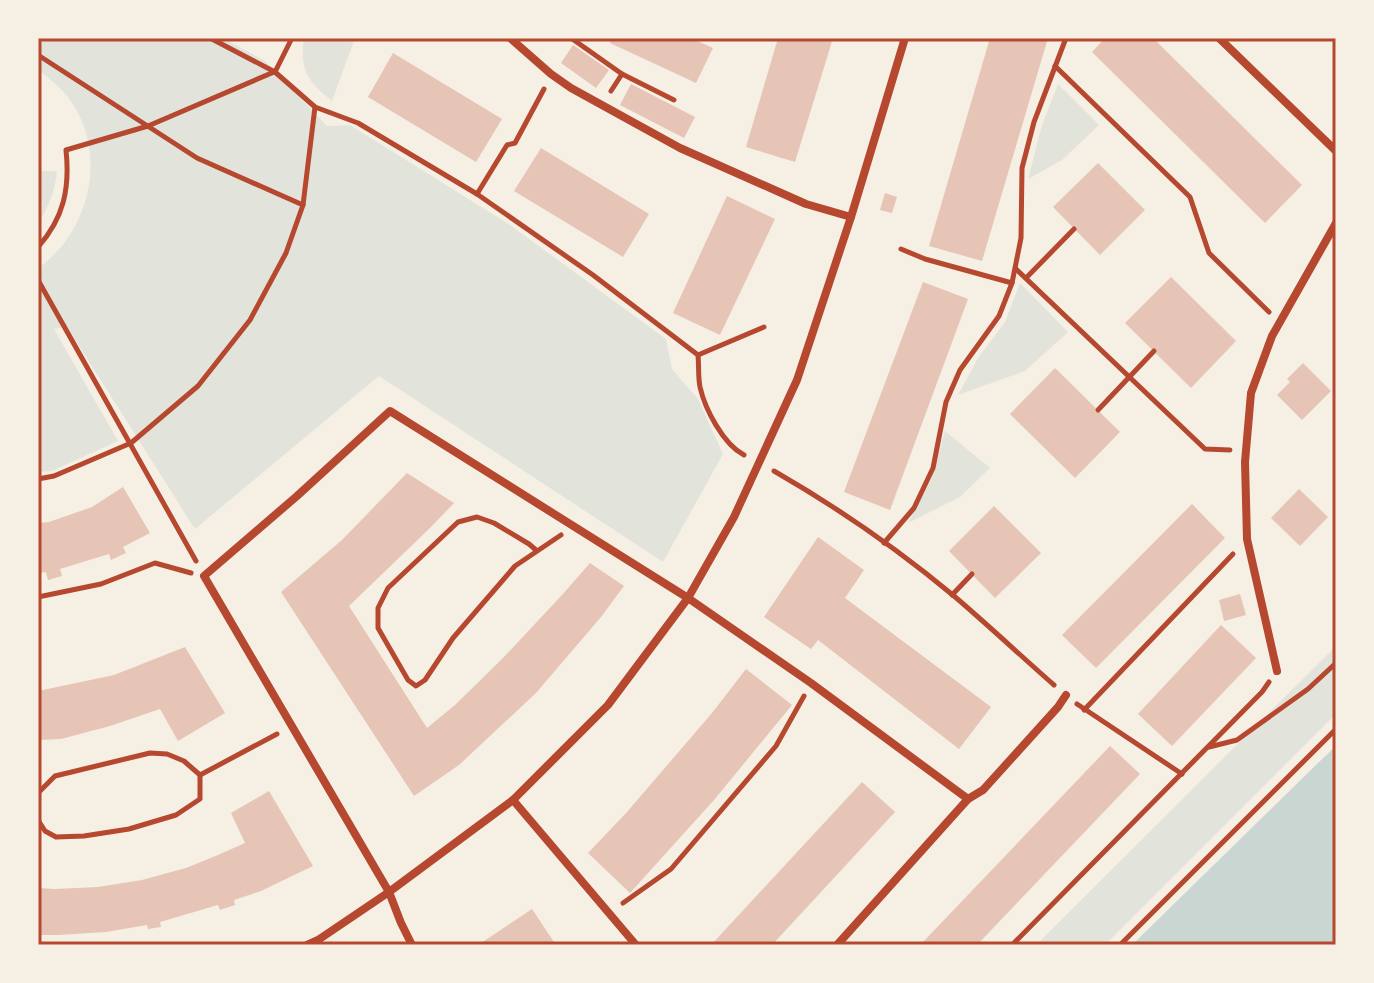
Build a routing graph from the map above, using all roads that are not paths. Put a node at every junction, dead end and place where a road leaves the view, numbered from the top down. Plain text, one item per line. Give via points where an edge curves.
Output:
1 (510, 38) edge
2 (905, 38) edge
3 (1219, 38) edge
4 (1336, 151) edge
5 (851, 217) junction
6 (1336, 223) edge
7 (688, 598) junction
8 (1277, 671) road end
9 (1066, 695) road end
10 (968, 799) junction
11 (513, 800) junction
12 (389, 892) junction
13 (307, 945) edge
14 (412, 945) edge
15 (636, 945) edge
16 (837, 945) edge

1 - 5 street via 551,74 680,148 806,204
2 - 5 street
3 - 4 street
5 - 7 street via 797,380 734,517
6 - 8 street via 1272,336 1251,393 1247,539
7 - 10 street
7 - 11 street via 608,705
7 - 12 street via 390,411 204,576
9 - 10 street via 983,790
10 - 16 street
11 - 12 street
11 - 15 street
12 - 13 street
12 - 14 street

